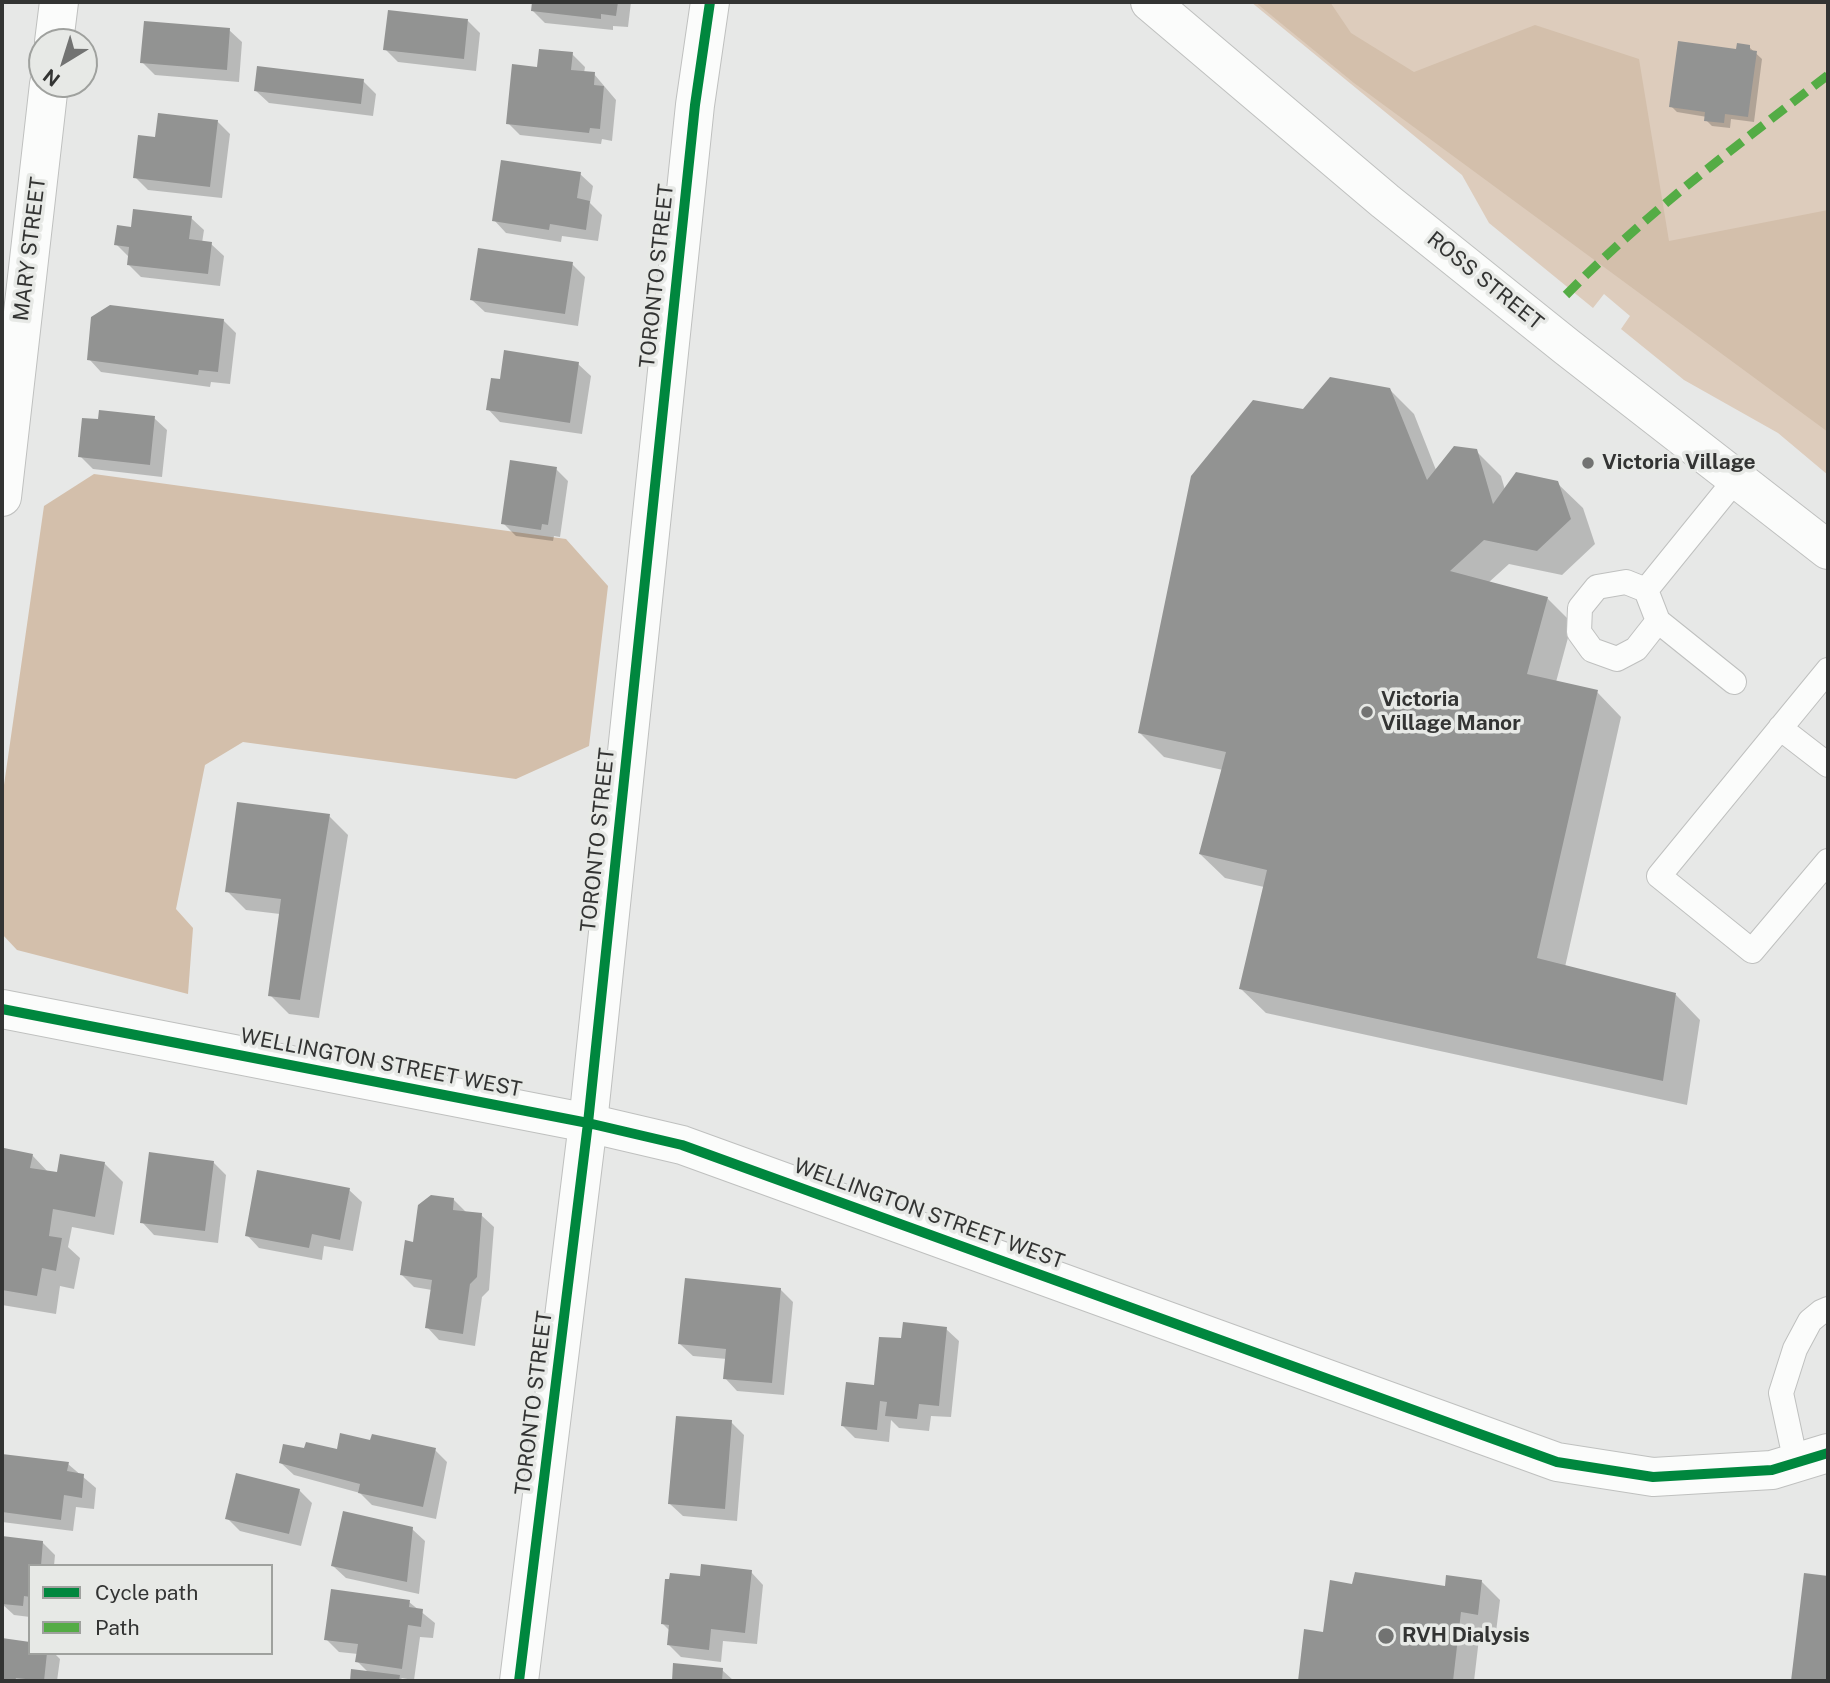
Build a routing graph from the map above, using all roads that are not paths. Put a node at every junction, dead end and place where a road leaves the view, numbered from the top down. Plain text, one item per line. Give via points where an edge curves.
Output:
1 (59, 2) edge
2 (710, 2) edge
3 (1150, 2) edge
4 (56, 28) edge
5 (47, 98) edge
6 (1736, 479) junction
7 (2, 497) edge
8 (1828, 550) edge
9 (1646, 590) junction
10 (1658, 621) junction
11 (1828, 670) edge
12 (1734, 682) dead end
13 (1780, 728) junction
14 (1828, 765) edge
15 (1828, 861) edge
16 (2, 1009) edge
17 (588, 1123) junction
18 (1828, 1309) edge
19 (1812, 1458) edge
20 (519, 1681) edge

1 - 4 street
2 - 17 street, TORONTO STREET via 695,105
3 - 6 street, ROSS STREET via 1385,201
5 - 7 street, MARY STREET
6 - 8 street, ROSS STREET
6 - 9 lane
9 - 10 lane
9 - 10 lane via 1626,582 1597,587 1580,608 1579,632 1592,650 1617,659 1636,649
10 - 12 lane
11 - 13 lane
13 - 14 lane
13 - 15 lane via 1659,876 1752,951
16 - 17 street, WELLINGTON STREET WEST
17 - 19 street, WELLINGTON STREET WEST via 681,1145 1557,1462 1653,1477 1772,1470
17 - 20 street, TORONTO STREET
18 - 19 lane via 1810,1321 1794,1349 1781,1393

